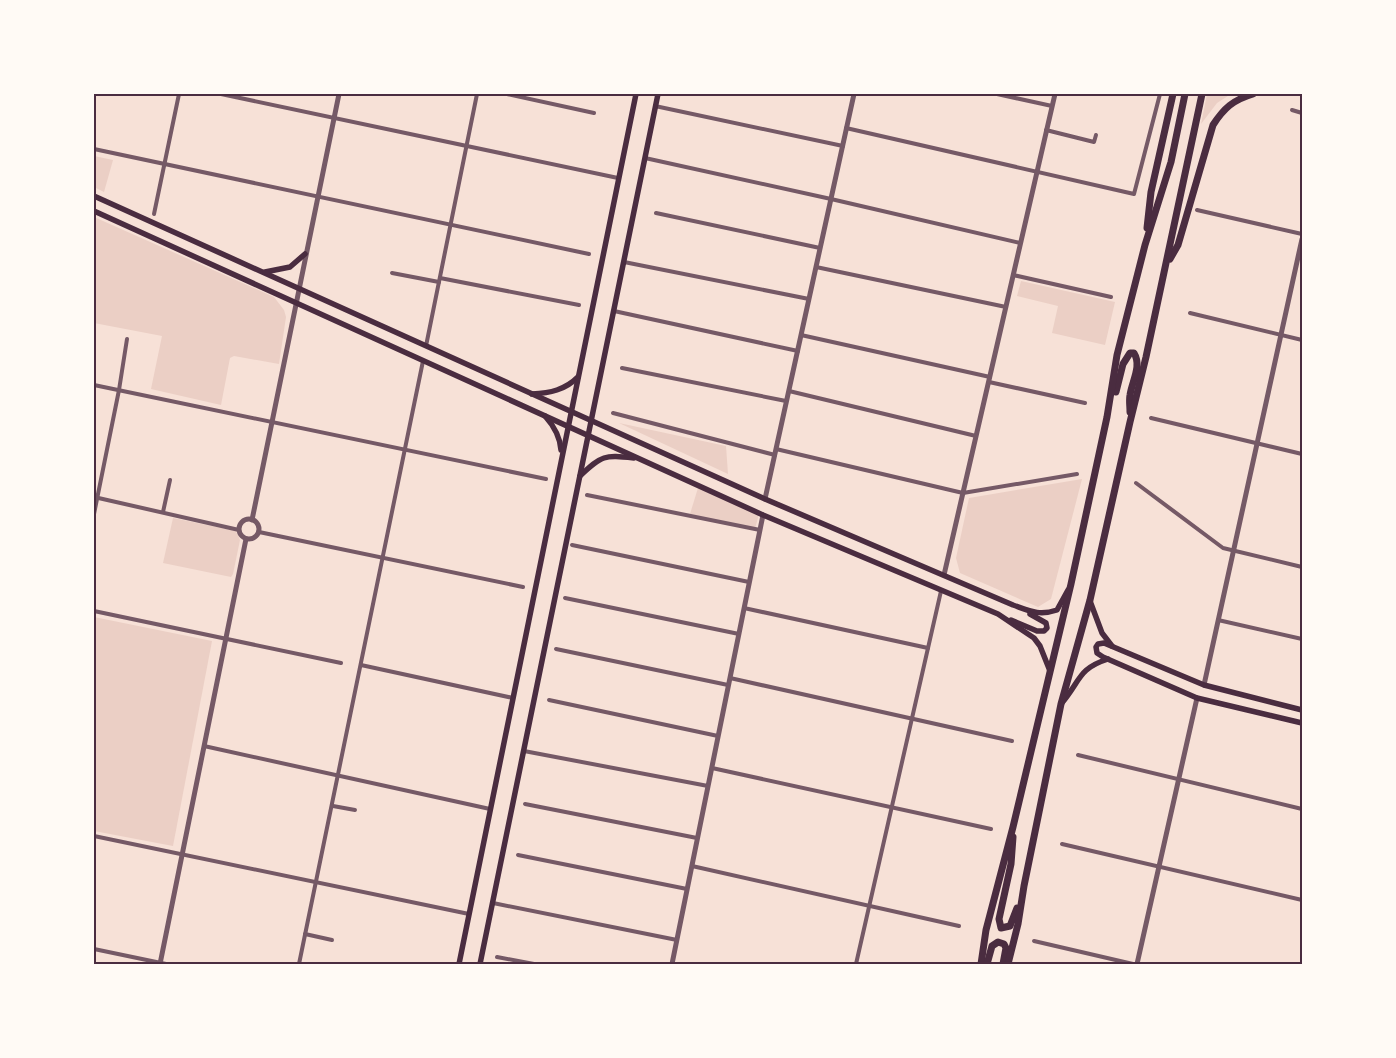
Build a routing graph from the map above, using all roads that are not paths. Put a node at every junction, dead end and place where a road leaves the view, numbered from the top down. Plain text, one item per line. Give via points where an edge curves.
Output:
1 (179, 94) edge
2 (221, 94) edge
3 (339, 94) edge
4 (477, 94) edge
5 (507, 94) edge
6 (636, 94) edge
7 (658, 94) edge
8 (853, 94) edge
9 (997, 94) edge
10 (1055, 94) edge
11 (1160, 94) edge
12 (1172, 94) edge
13 (1185, 94) edge
14 (1202, 94) edge
15 (1254, 94) edge
16 (655, 106) junction
17 (1052, 106) junction
18 (1292, 110) dead end
19 (594, 113) dead end
20 (1302, 113) edge
21 (334, 118) junction
22 (846, 128) junction
23 (1046, 130) junction
24 (1096, 135) dead end
25 (467, 146) junction
26 (843, 146) junction
27 (94, 149) edge
28 (645, 158) junction
29 (165, 164) junction
30 (1037, 172) junction
31 (618, 178) junction
32 (94, 196) edge
33 (318, 197) junction
34 (831, 199) junction
35 (1197, 210) dead end
36 (94, 211) edge
37 (656, 213) dead end
38 (154, 214) dead end
39 (450, 225) junction
40 (1302, 234) edge
41 (1302, 239) edge
42 (1020, 243) junction
43 (1144, 246) junction
44 (820, 248) junction
45 (305, 254) junction
46 (589, 254) dead end
47 (624, 262) junction
48 (1166, 266) junction
49 (816, 267) junction
50 (264, 272) junction
51 (392, 273) dead end
52 (1013, 275) junction
53 (440, 280) junction
54 (299, 288) junction
55 (1111, 297) dead end
56 (809, 299) junction
57 (296, 302) junction
58 (579, 305) dead end
59 (1006, 307) junction
60 (614, 310) junction
61 (1190, 313) dead end
62 (801, 335) junction
63 (1281, 335) junction
64 (127, 339) dead end
65 (1302, 340) edge
66 (426, 347) junction
67 (798, 351) junction
68 (423, 360) junction
69 (622, 368) dead end
70 (578, 377) junction
71 (989, 380) junction
72 (94, 385) edge
73 (119, 390) junction
74 (789, 391) junction
75 (531, 394) junction
76 (786, 402) junction
77 (1086, 404) dead end
78 (571, 412) junction
79 (613, 413) dead end
80 (544, 414) junction
81 (1107, 417) junction
82 (1151, 418) dead end
83 (591, 421) junction
84 (272, 422) junction
85 (1130, 422) junction
86 (568, 425) junction
87 (588, 435) junction
88 (976, 436) junction
89 (1257, 443) junction
90 (405, 450) junction
91 (775, 452) junction
92 (1302, 454) edge
93 (562, 457) junction
94 (638, 459) junction
95 (1077, 474) dead end
96 (580, 476) junction
97 (546, 479) dead end
98 (170, 480) dead end
99 (1136, 483) dead end
100 (963, 493) junction
101 (587, 495) dead end
102 (95, 498) edge
103 (765, 499) junction
104 (162, 512) junction
105 (94, 514) edge
106 (763, 515) junction
107 (252, 520) junction
108 (239, 530) junction
109 (760, 530) junction
110 (258, 532) junction
111 (246, 539) junction
112 (572, 546) dead end
113 (1233, 551) junction
114 (383, 558) junction
115 (1302, 567) edge
116 (944, 575) junction
117 (749, 582) junction
118 (1071, 584) junction
119 (523, 586) dead end
120 (941, 591) junction
121 (565, 598) dead end
122 (1090, 600) junction
123 (1013, 605) junction
124 (744, 608) junction
125 (94, 611) edge
126 (998, 614) junction
127 (1218, 620) junction
128 (739, 634) junction
129 (226, 638) junction
130 (1302, 639) edge
131 (928, 648) junction
132 (1113, 648) junction
133 (556, 649) dead end
134 (1108, 659) junction
135 (341, 663) dead end
136 (361, 665) junction
137 (1050, 671) junction
138 (730, 678) junction
139 (728, 685) junction
140 (1204, 685) junction
141 (513, 698) junction
142 (1197, 698) junction
143 (549, 700) dead end
144 (1061, 704) junction
145 (1302, 710) edge
146 (912, 719) junction
147 (1302, 724) edge
148 (718, 736) junction
149 (1012, 741) dead end
150 (204, 746) junction
151 (524, 751) junction
152 (1078, 755) dead end
153 (712, 768) junction
154 (339, 776) junction
155 (1179, 779) junction
156 (708, 786) junction
157 (525, 804) dead end
158 (333, 806) junction
159 (892, 808) junction
160 (490, 809) junction
161 (1302, 809) edge
162 (355, 810) dead end
163 (1013, 827) junction
164 (991, 829) dead end
165 (94, 836) edge
166 (697, 838) junction
167 (1062, 844) dead end
168 (182, 855) junction
169 (518, 855) dead end
170 (692, 866) junction
171 (1159, 867) junction
172 (317, 883) junction
173 (1024, 886) junction
174 (687, 890) junction
175 (1302, 900) edge
176 (493, 903) junction
177 (870, 906) junction
178 (469, 914) junction
179 (960, 926) dead end
180 (305, 934) junction
181 (332, 940) dead end
182 (677, 940) junction
183 (1034, 941) dead end
184 (94, 949) edge
185 (497, 957) dead end
186 (162, 964) edge
187 (299, 964) edge
188 (459, 964) edge
189 (480, 964) edge
190 (534, 964) edge
191 (672, 964) edge
192 (856, 964) edge
193 (980, 964) edge
194 (988, 964) edge
195 (1003, 964) edge
196 (1008, 964) edge
197 (1135, 964) edge

1 - 29 street
2 - 21 street
3 - 21 street
4 - 25 street
5 - 19 street
6 - 31 main road
7 - 16 main road
8 - 22 street
9 - 17 street
10 - 17 street
11 - 30 street via 1134,194
12 - 43 highway
13 - 43 highway via 1171,162
14 - 48 highway
15 - 48 highway via 1233,102 1213,125 1178,246
16 - 26 street
16 - 28 main road
17 - 23 street
18 - 20 street
21 - 25 street
21 - 33 street
22 - 26 street
22 - 30 street
23 - 24 street via 1094,142
23 - 30 street
25 - 31 street
25 - 39 street
26 - 34 street
27 - 29 street
28 - 34 street
28 - 47 main road
29 - 33 street
29 - 38 street
30 - 42 street
31 - 70 main road
32 - 50 main road
33 - 39 street
33 - 45 street
34 - 42 street
34 - 44 street
35 - 40 street
36 - 57 main road
37 - 44 street
39 - 46 street
39 - 53 street
41 - 63 street
42 - 52 street
43 - 81 highway via 1117,355
44 - 49 street
45 - 50 main road via 290,267
45 - 54 street
47 - 56 street
47 - 60 main road
48 - 85 highway
49 - 56 street
49 - 59 street
50 - 54 main road
51 - 53 street
52 - 55 street
52 - 59 street
53 - 58 street
53 - 66 street
54 - 57 street
54 - 66 main road
56 - 62 street
57 - 68 main road
57 - 84 street
59 - 71 street
60 - 67 street
60 - 83 main road
61 - 63 street
62 - 67 street
62 - 71 street
63 - 65 street
63 - 89 street
64 - 73 street
66 - 75 main road
67 - 74 street
68 - 80 main road
68 - 90 street
69 - 76 street
70 - 75 main road via 560,390
70 - 78 main road
71 - 77 street
71 - 88 street
72 - 73 street
73 - 84 street
73 - 102 street
74 - 76 street
74 - 88 street
75 - 78 main road
76 - 91 street
78 - 83 main road
78 - 86 main road
79 - 91 street
80 - 86 main road
80 - 93 main road via 558,435
81 - 85 highway via 1122,364 1130,353 1134,353 1137,366 1130,396
81 - 118 highway
82 - 89 street
83 - 87 main road
83 - 103 main road
84 - 90 street
84 - 107 street
85 - 122 highway
86 - 87 main road
86 - 93 main road
87 - 94 main road
87 - 96 main road
88 - 100 street
89 - 92 street
89 - 113 street
90 - 97 street
90 - 114 street
91 - 100 street
91 - 103 street
93 - 141 main road
94 - 96 main road via 609,456
94 - 106 main road
95 - 100 street
96 - 151 main road
98 - 104 street
99 - 113 street via 1222,548
100 - 116 street
101 - 109 street
102 - 104 street
102 - 105 street
103 - 116 main road
104 - 108 street
106 - 109 street
106 - 120 main road
107 - 108 street via 242,521
107 - 110 street via 258,526
108 - 111 street
109 - 117 street
110 - 111 street via 255,537
110 - 114 street
111 - 129 street
112 - 117 street
113 - 115 street
113 - 127 street
114 - 119 street
114 - 136 street
116 - 123 main road
117 - 124 street
118 - 123 main road via 1057,610 1040,614
118 - 137 highway
120 - 126 main road
120 - 131 street
121 - 128 street
122 - 132 main road via 1102,633
122 - 144 highway
123 - 126 main road via 1046,623 1046,630 1037,630
124 - 128 street
124 - 131 street
125 - 129 street
126 - 137 main road via 1034,638
127 - 130 street
127 - 140 street
128 - 138 street
129 - 135 street
129 - 150 street
131 - 146 street
132 - 134 main road via 1097,645 1097,653
132 - 140 main road
133 - 139 street
134 - 142 main road
134 - 144 main road via 1087,668
136 - 141 street
136 - 154 street
137 - 163 highway
138 - 139 street
138 - 146 street
139 - 148 street
140 - 145 main road
141 - 160 main road
142 - 147 main road
142 - 155 street
143 - 148 street
144 - 173 highway
146 - 149 street
146 - 159 street
148 - 153 street
150 - 154 street
150 - 168 street
151 - 156 street
151 - 176 main road
152 - 155 street
153 - 156 street
153 - 159 street
154 - 158 street
154 - 160 street
155 - 161 street
155 - 171 street
156 - 166 street
157 - 166 street
158 - 162 street
158 - 172 street
159 - 164 street
159 - 177 street
160 - 178 main road
163 - 173 highway via 1011,864 998,919 1001,928 1008,928 1012,923
163 - 193 highway
165 - 168 street
166 - 170 street
167 - 171 street
168 - 172 street
168 - 186 street
169 - 174 street
170 - 174 street
170 - 177 street
171 - 175 street
171 - 197 street
172 - 178 street
172 - 180 street
173 - 196 highway
174 - 182 street
176 - 182 street
176 - 189 main road
177 - 179 street
177 - 192 street
178 - 188 main road
180 - 181 street
180 - 187 street
182 - 191 street
183 - 197 street
184 - 186 street
185 - 190 street
194 - 195 highway via 992,946 998,942 1006,948

